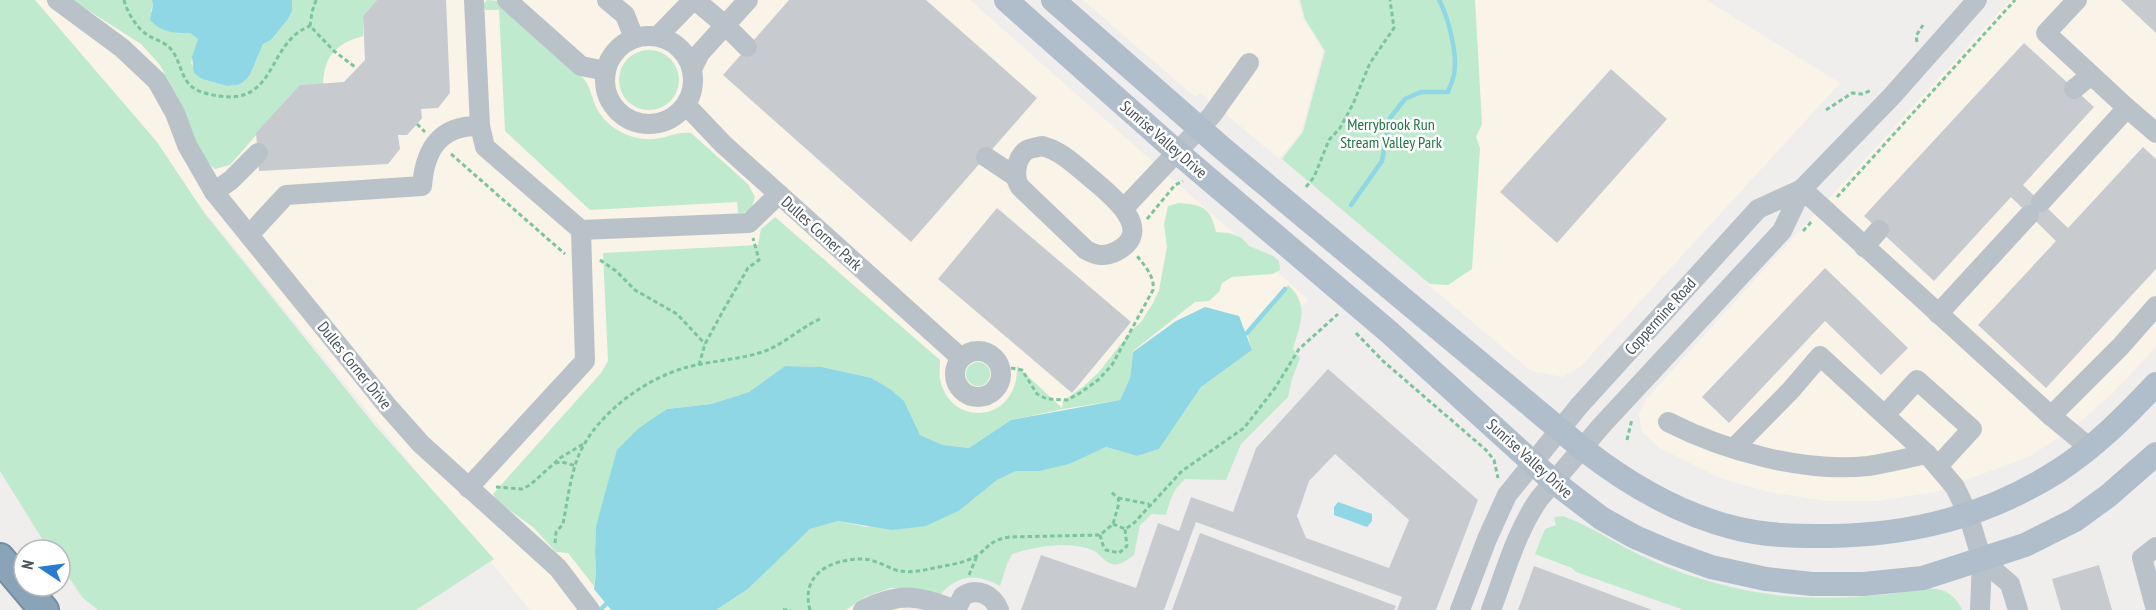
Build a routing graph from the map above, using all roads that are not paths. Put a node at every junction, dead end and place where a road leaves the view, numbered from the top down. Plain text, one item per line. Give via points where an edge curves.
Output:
1 (57, 0) edge
2 (474, 0) edge
3 (507, 0) edge
4 (608, 0) edge
5 (694, 0) edge
6 (748, 0) edge
7 (1006, 0) edge
8 (1053, 0) edge
9 (1977, 0) edge
10 (2077, 0) edge
11 (726, 25) junction
12 (658, 36) junction
13 (634, 38) junction
14 (747, 47) dead end
15 (1249, 63) dead end
16 (692, 69) junction
17 (606, 70) junction
18 (2091, 75) junction
19 (2074, 89) dead end
20 (686, 105) junction
21 (2127, 108) junction
22 (480, 126) junction
23 (1199, 128) junction
24 (2156, 133) edge
25 (990, 152) dead end
26 (1177, 152) junction
27 (258, 153) dead end
28 (1017, 170) junction
29 (1802, 189) junction
30 (213, 192) junction
31 (779, 194) junction
32 (1124, 207) junction
33 (581, 230) junction
34 (1880, 230) dead end
35 (249, 234) junction
36 (1864, 247) junction
37 (2156, 306) edge
38 (1938, 314) junction
39 (961, 358) dead end
40 (2156, 384) edge
41 (1885, 415) junction
42 (2051, 416) junction
43 (1668, 422) dead end
44 (1560, 429) junction
45 (1583, 448) junction
46 (1734, 448) junction
47 (2091, 448) junction
48 (2156, 454) edge
49 (1932, 460) junction
50 (1533, 462) junction
51 (1554, 482) junction
52 (468, 488) junction
53 (1968, 514) junction
54 (2156, 547) edge
55 (0, 558) edge
56 (1982, 560) junction
57 (892, 605) edge
58 (44, 610) edge
59 (590, 610) edge
60 (863, 610) edge
61 (957, 610) edge
62 (999, 610) edge
63 (1460, 610) edge
64 (1491, 610) edge
65 (1980, 610) edge
66 (2018, 610) edge
67 (2156, 610) edge

1 - 30 street, Dulles Corner Drive via 122,48 157,81
2 - 22 street
3 - 17 street via 581,66
4 - 13 street via 625,15
5 - 11 street
5 - 12 street
6 - 11 street
7 - 26 main road, Sunrise Valley Drive
8 - 23 main road, Sunrise Valley Drive
9 - 29 street, Coppermine Road
10 - 18 street via 2046,33
11 - 14 street
11 - 16 street
12 - 13 street
12 - 16 street via 680,48
13 - 17 street via 611,57
15 - 23 street
16 - 20 street via 692,94
17 - 20 street via 605,86 610,101 632,121 662,123
18 - 19 street
18 - 21 street
20 - 31 street, Dulles Corner Park
21 - 24 street
21 - 38 street
22 - 33 street via 485,147
22 - 35 street via 456,129 436,141 427,159 422,186 286,195
23 - 26 street
23 - 44 main road, Sunrise Valley Drive
25 - 28 street
26 - 32 street
26 - 50 main road, Sunrise Valley Drive via 1389,332
27 - 30 street
28 - 32 street via 1026,151 1042,146 1058,150
28 - 32 street via 1020,187 1080,245 1100,256 1124,248 1130,240 1132,228
29 - 36 street
29 - 44 street, Coppermine Road via 1758,209
29 - 45 street, Coppermine Road via 1782,231
30 - 35 street, Dulles Corner Drive
31 - 33 street via 749,223
31 - 39 street, Dulles Corner Park
33 - 52 street via 585,361
34 - 36 street
35 - 52 street, Dulles Corner Drive via 389,408
36 - 38 street
37 - 42 street
38 - 42 street
40 - 47 main road, Sunrise Valley Drive
41 - 46 street via 1820,356
41 - 49 street
41 - 49 street via 1917,380 1972,429
42 - 47 street
43 - 46 street
44 - 45 main road, Sunrise Valley Drive
44 - 50 street, Coppermine Road
45 - 51 street, Coppermine Road
45 - 53 main road, Sunrise Valley Drive via 1658,499 1715,522 1768,534 1834,536 1892,532 1932,526
46 - 49 street via 1801,465 1867,466
47 - 53 main road, Sunrise Valley Drive via 2038,483
48 - 56 main road, Sunrise Valley Drive via 2075,520 2025,545
49 - 53 street via 1955,487
50 - 51 main road, Sunrise Valley Drive
50 - 63 street, Coppermine Road via 1507,495
51 - 56 main road, Sunrise Valley Drive via 1601,518 1635,537 1711,567 1766,579 1864,584 1923,578
51 - 64 street, Coppermine Road via 1530,512
52 - 59 street, Dulles Corner Drive via 558,568
53 - 56 street
54 - 67 street via 2142,558
55 - 58 highway
56 - 65 street
56 - 66 street via 2010,584
57 - 60 street
57 - 61 street via 909,597 926,598
61 - 62 street via 963,596 976,591 996,601

